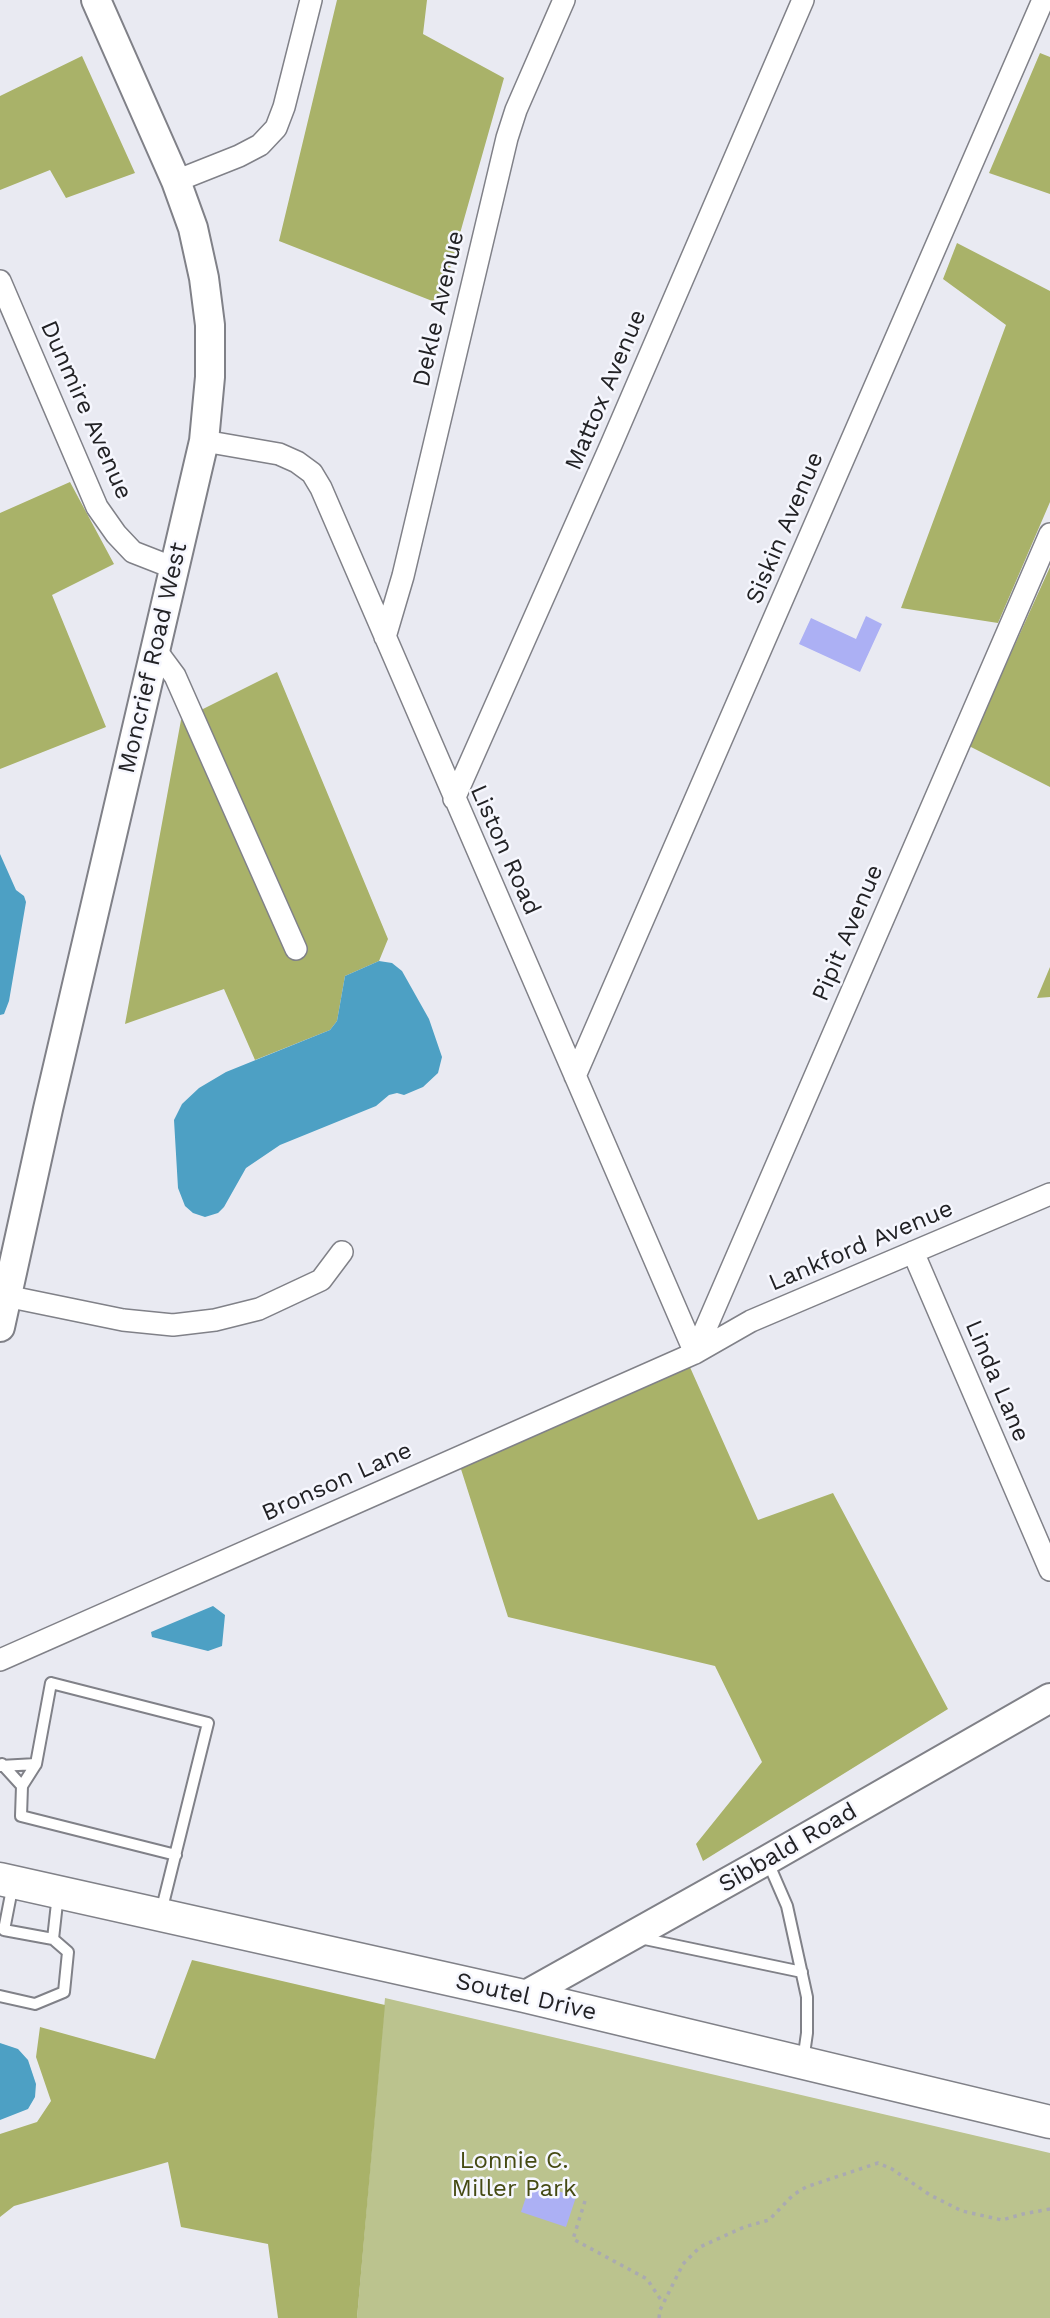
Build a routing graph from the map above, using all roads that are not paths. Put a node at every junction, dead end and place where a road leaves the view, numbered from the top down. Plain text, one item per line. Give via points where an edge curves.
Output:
1 (96, 0) edge
2 (312, 0) edge
3 (564, 0) edge
4 (803, 0) edge
5 (1043, 0) edge
6 (176, 181) junction
7 (0, 281) edge
8 (204, 441) junction
9 (1050, 534) edge
10 (174, 568) junction
11 (385, 637) junction
12 (155, 649) junction
13 (454, 799) junction
14 (296, 949) dead end
15 (575, 1076) junction
16 (1050, 1194) edge
17 (342, 1251) dead end
18 (913, 1252) junction
19 (6, 1296) junction
20 (0, 1327) edge
21 (695, 1353) junction
22 (1050, 1570) edge
23 (0, 1660) edge
24 (1050, 1698) edge
25 (1, 1764) edge
26 (36, 1764) junction
27 (22, 1786) junction
28 (176, 1855) junction
29 (767, 1860) junction
30 (7, 1880) edge
31 (58, 1891) junction
32 (160, 1915) junction
33 (2, 1931) edge
34 (630, 1936) junction
35 (53, 1938) junction
36 (802, 1972) junction
37 (0, 1996) edge
38 (524, 1996) junction
39 (802, 2063) junction
40 (1050, 2122) edge

1 - 6 main road, Moncrief Road West
2 - 6 street via 276,128 260,145
3 - 11 street, Dekle Avenue via 507,138
4 - 13 street, Mattox Avenue
5 - 15 street, Siskin Avenue
6 - 8 main road, Moncrief Road West via 193,228 210,325
7 - 10 street, Dunmire Avenue via 97,507 133,552
8 - 10 main road, Moncrief Road West
8 - 11 street, Liston Road via 279,454 312,473
9 - 21 street, Pipit Avenue
10 - 12 main road, Moncrief Road West
11 - 13 street, Liston Road
12 - 14 street via 176,676
12 - 19 main road, Moncrief Road West
13 - 15 street, Liston Road
15 - 21 street, Liston Road
16 - 18 street, Lankford Avenue
17 - 19 street via 321,1280 259,1308 215,1320 173,1325 123,1320
18 - 21 street, Lankford Avenue via 751,1321
18 - 22 street, Linda Lane
19 - 20 main road, Moncrief Road West
21 - 23 street, Bronson Lane
24 - 29 main road, Sibbald Road
25 - 26 lane
25 - 27 lane
26 - 27 lane
26 - 28 lane via 51,1683 208,1723
27 - 28 lane via 21,1816
28 - 32 lane
29 - 34 main road, Sibbald Road
29 - 36 lane via 787,1906
30 - 31 main road, Soutel Drive
30 - 33 lane
31 - 32 main road, Soutel Drive
31 - 35 lane
32 - 38 main road, Soutel Drive
33 - 35 lane
34 - 36 lane
34 - 38 main road, Sibbald Road
35 - 37 lane via 68,1952 64,1992 35,2004
36 - 39 lane via 807,1997
38 - 39 main road, Soutel Drive
39 - 40 main road, Soutel Drive

